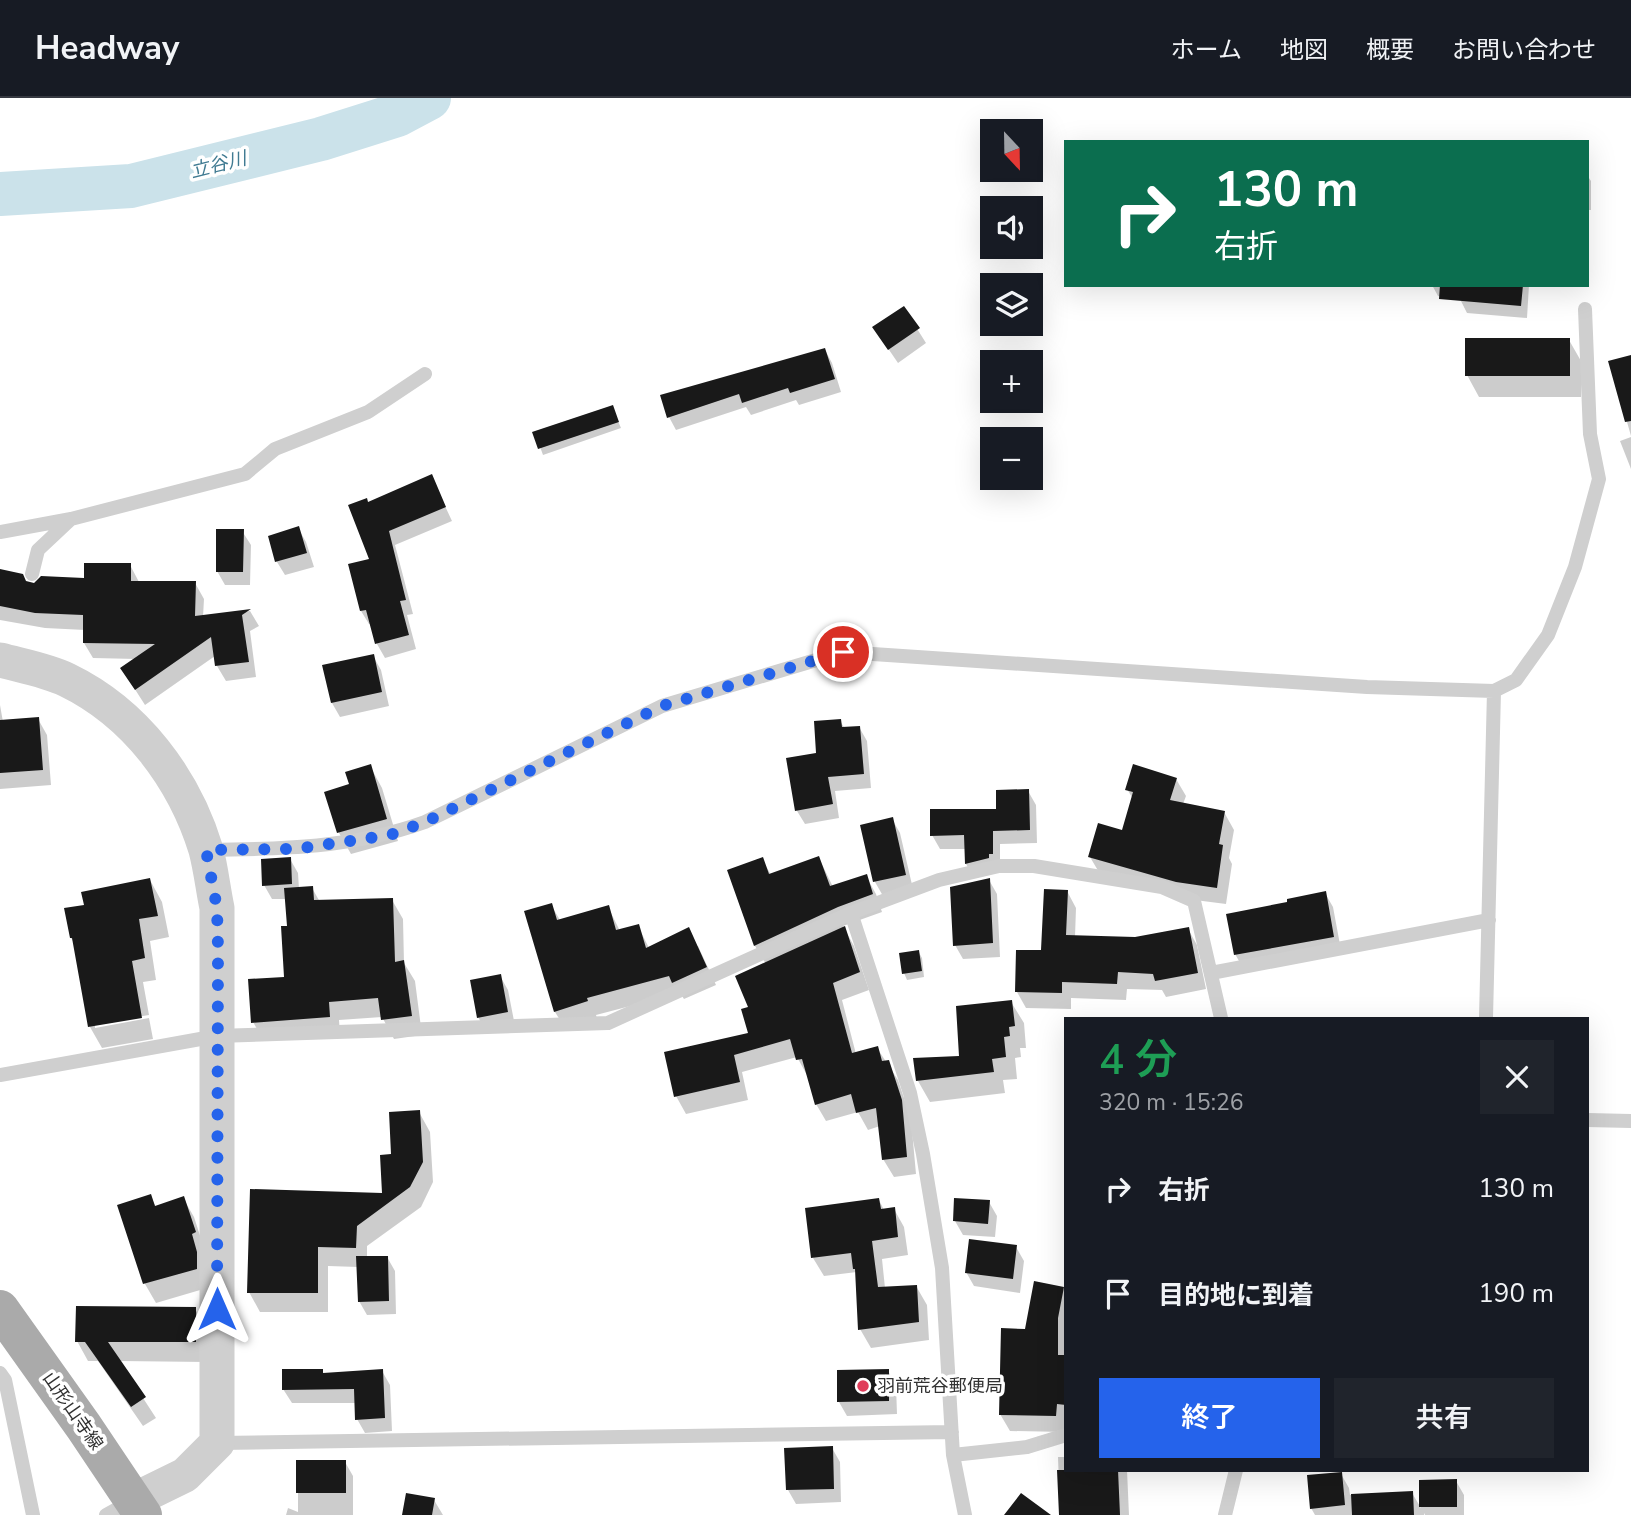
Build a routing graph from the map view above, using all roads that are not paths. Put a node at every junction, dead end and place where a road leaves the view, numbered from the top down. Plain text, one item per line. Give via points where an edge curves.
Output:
1 (1585, 309) dead end
2 (425, 374) dead end
3 (71, 519) junction
4 (0, 532) edge
5 (32, 574) dead end
6 (0, 660) edge
7 (1494, 691) junction
8 (206, 850) junction
9 (850, 913) junction
10 (1489, 919) junction
11 (1210, 973) junction
12 (1220, 1017) edge
13 (1486, 1017) edge
14 (217, 1036) junction
15 (0, 1075) edge
16 (1589, 1119) edge
17 (1631, 1121) edge
18 (0, 1310) edge
19 (0, 1373) edge
20 (952, 1432) junction
21 (1064, 1437) edge
22 (217, 1443) junction
23 (953, 1455) junction
24 (1236, 1472) edge
25 (128, 1510) edge
26 (33, 1515) edge
27 (965, 1515) edge
28 (1225, 1515) edge

1 - 7 lane via 1590,434 1599,479 1575,567 1548,635 1516,680
2 - 3 lane via 369,412 275,449 245,474
3 - 4 lane
3 - 5 lane via 38,550
6 - 8 street via 65,679 117,711 159,756
7 - 8 lane via 1367,687 843,652 662,706 390,835 296,849
7 - 10 lane
8 - 14 street via 217,908
9 - 11 lane via 939,880 999,866 1034,866 1162,887 1194,901
9 - 14 lane via 608,1023
9 - 20 lane via 910,1093 923,1154 942,1268
10 - 11 lane
10 - 13 lane
11 - 12 lane
14 - 15 lane
14 - 22 street
16 - 17 lane
18 - 25 main road, 山形山寺線
19 - 26 lane
20 - 22 lane
20 - 23 lane
21 - 23 lane via 1027,1447
22 - 25 street via 186,1475
23 - 27 lane
24 - 28 lane

